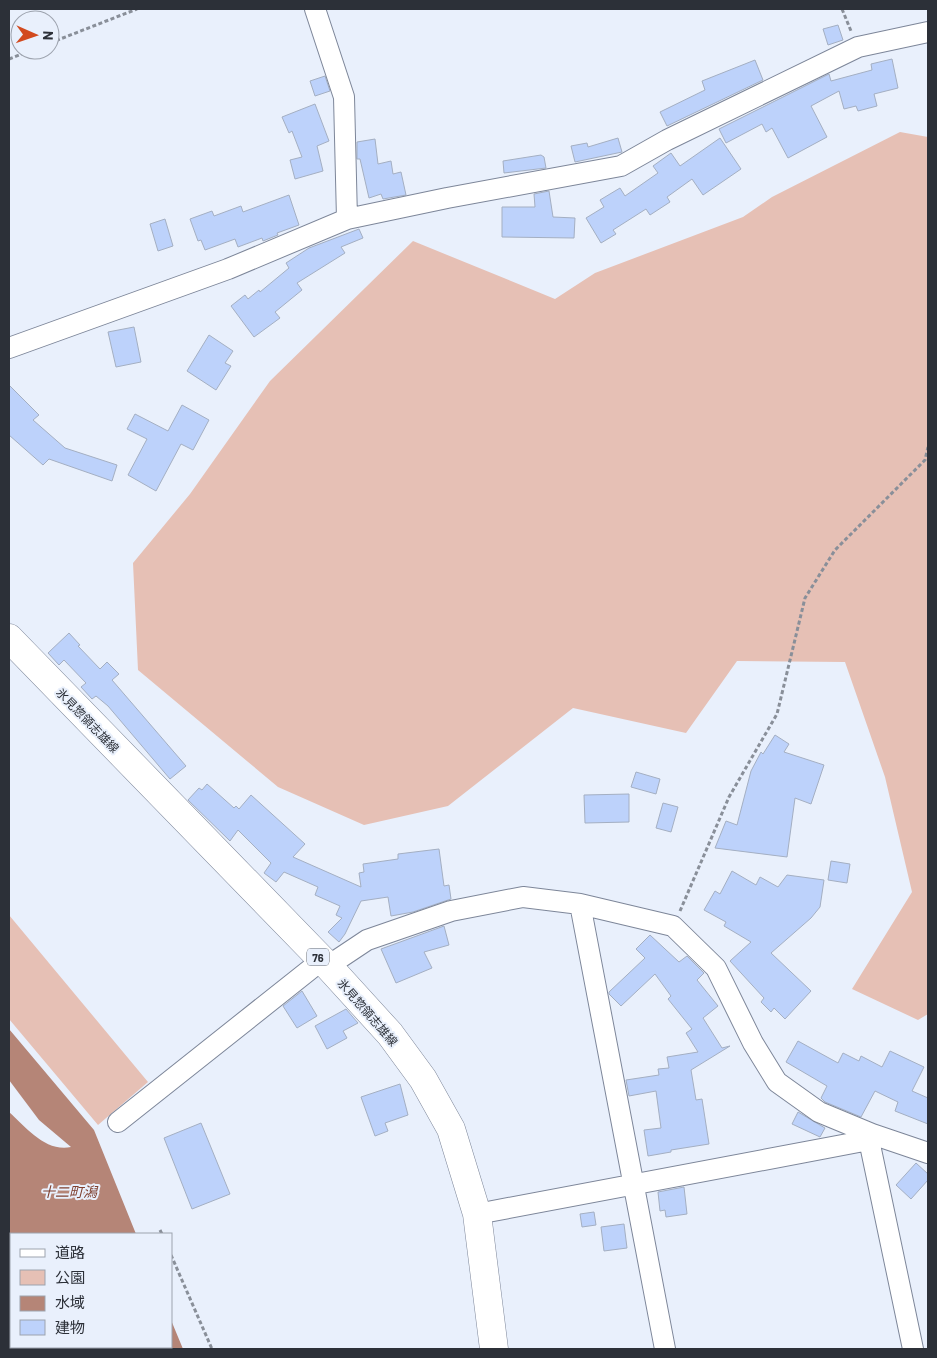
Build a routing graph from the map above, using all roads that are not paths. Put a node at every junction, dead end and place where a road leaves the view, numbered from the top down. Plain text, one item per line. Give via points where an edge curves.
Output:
1 (314, 9) edge
2 (928, 32) edge
3 (347, 219) junction
4 (9, 348) edge
5 (9, 638) edge
6 (580, 904) junction
7 (325, 963) junction
8 (118, 1122) dead end
9 (871, 1137) junction
10 (928, 1153) edge
11 (635, 1184) junction
12 (477, 1214) junction
13 (494, 1349) edge
14 (664, 1349) edge
15 (912, 1349) edge

1 - 3 street via 344,96
2 - 3 street via 858,47 667,140 621,166
3 - 4 street via 228,269
5 - 7 main road, 氷見惣領志雄線 / 76
6 - 7 street via 523,897 451,910 367,940
6 - 9 street via 673,926 716,968 753,1043 778,1082 819,1112
6 - 11 street
7 - 8 street
7 - 12 main road, 氷見惣領志雄線 / 76 via 390,1034 423,1079 451,1129
9 - 10 street
9 - 11 street
9 - 15 street
11 - 12 street
11 - 14 street
12 - 13 main road, 氷見惣領志雄線 / 76

